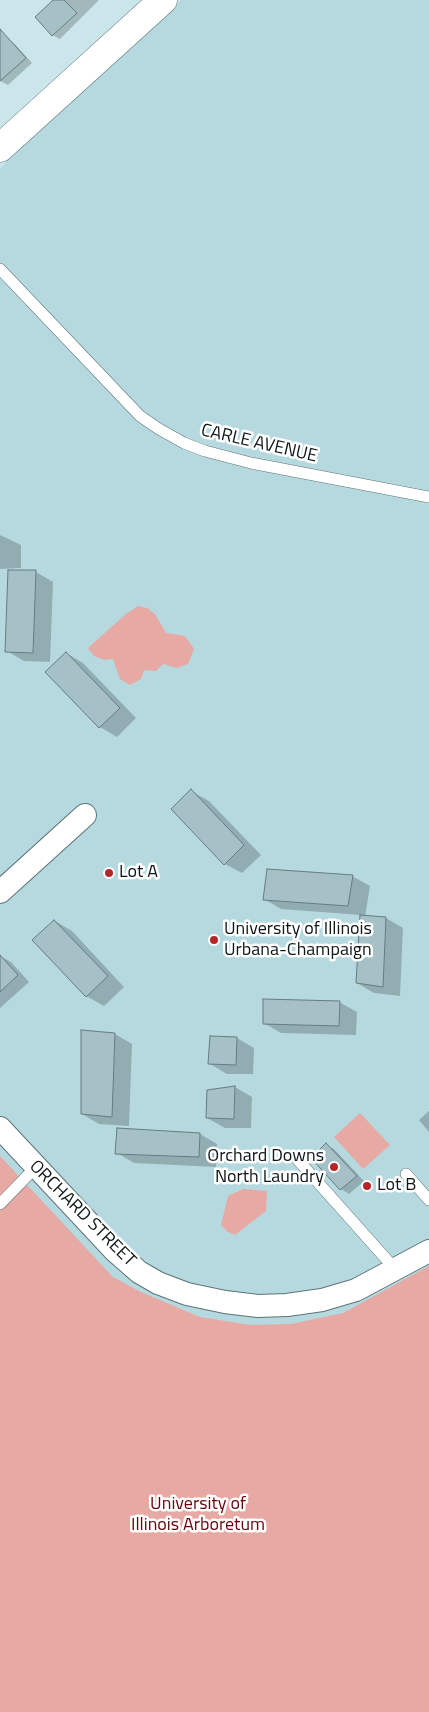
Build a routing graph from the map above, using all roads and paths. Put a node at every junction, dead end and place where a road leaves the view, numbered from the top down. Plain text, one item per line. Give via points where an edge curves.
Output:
1 (163, 0) edge
2 (0, 148) edge
3 (0, 269) edge
4 (429, 496) edge
5 (85, 814) dead end
6 (0, 892) edge
7 (0, 1128) edge
8 (298, 1160) dead end
9 (36, 1167) junction
10 (406, 1174) dead end
11 (429, 1200) edge
12 (0, 1204) edge
13 (429, 1251) edge
14 (396, 1270) junction

1 - 2 main road
3 - 4 lane, CARLE AVENUE via 140,416 184,443 251,463
5 - 6 street
7 - 9 street, ORCHARD STREET
8 - 14 lane
9 - 12 lane
9 - 14 street, ORCHARD STREET via 139,1272 187,1294 250,1305 287,1305 322,1300 356,1290
10 - 11 lane
13 - 14 street, ORCHARD STREET

